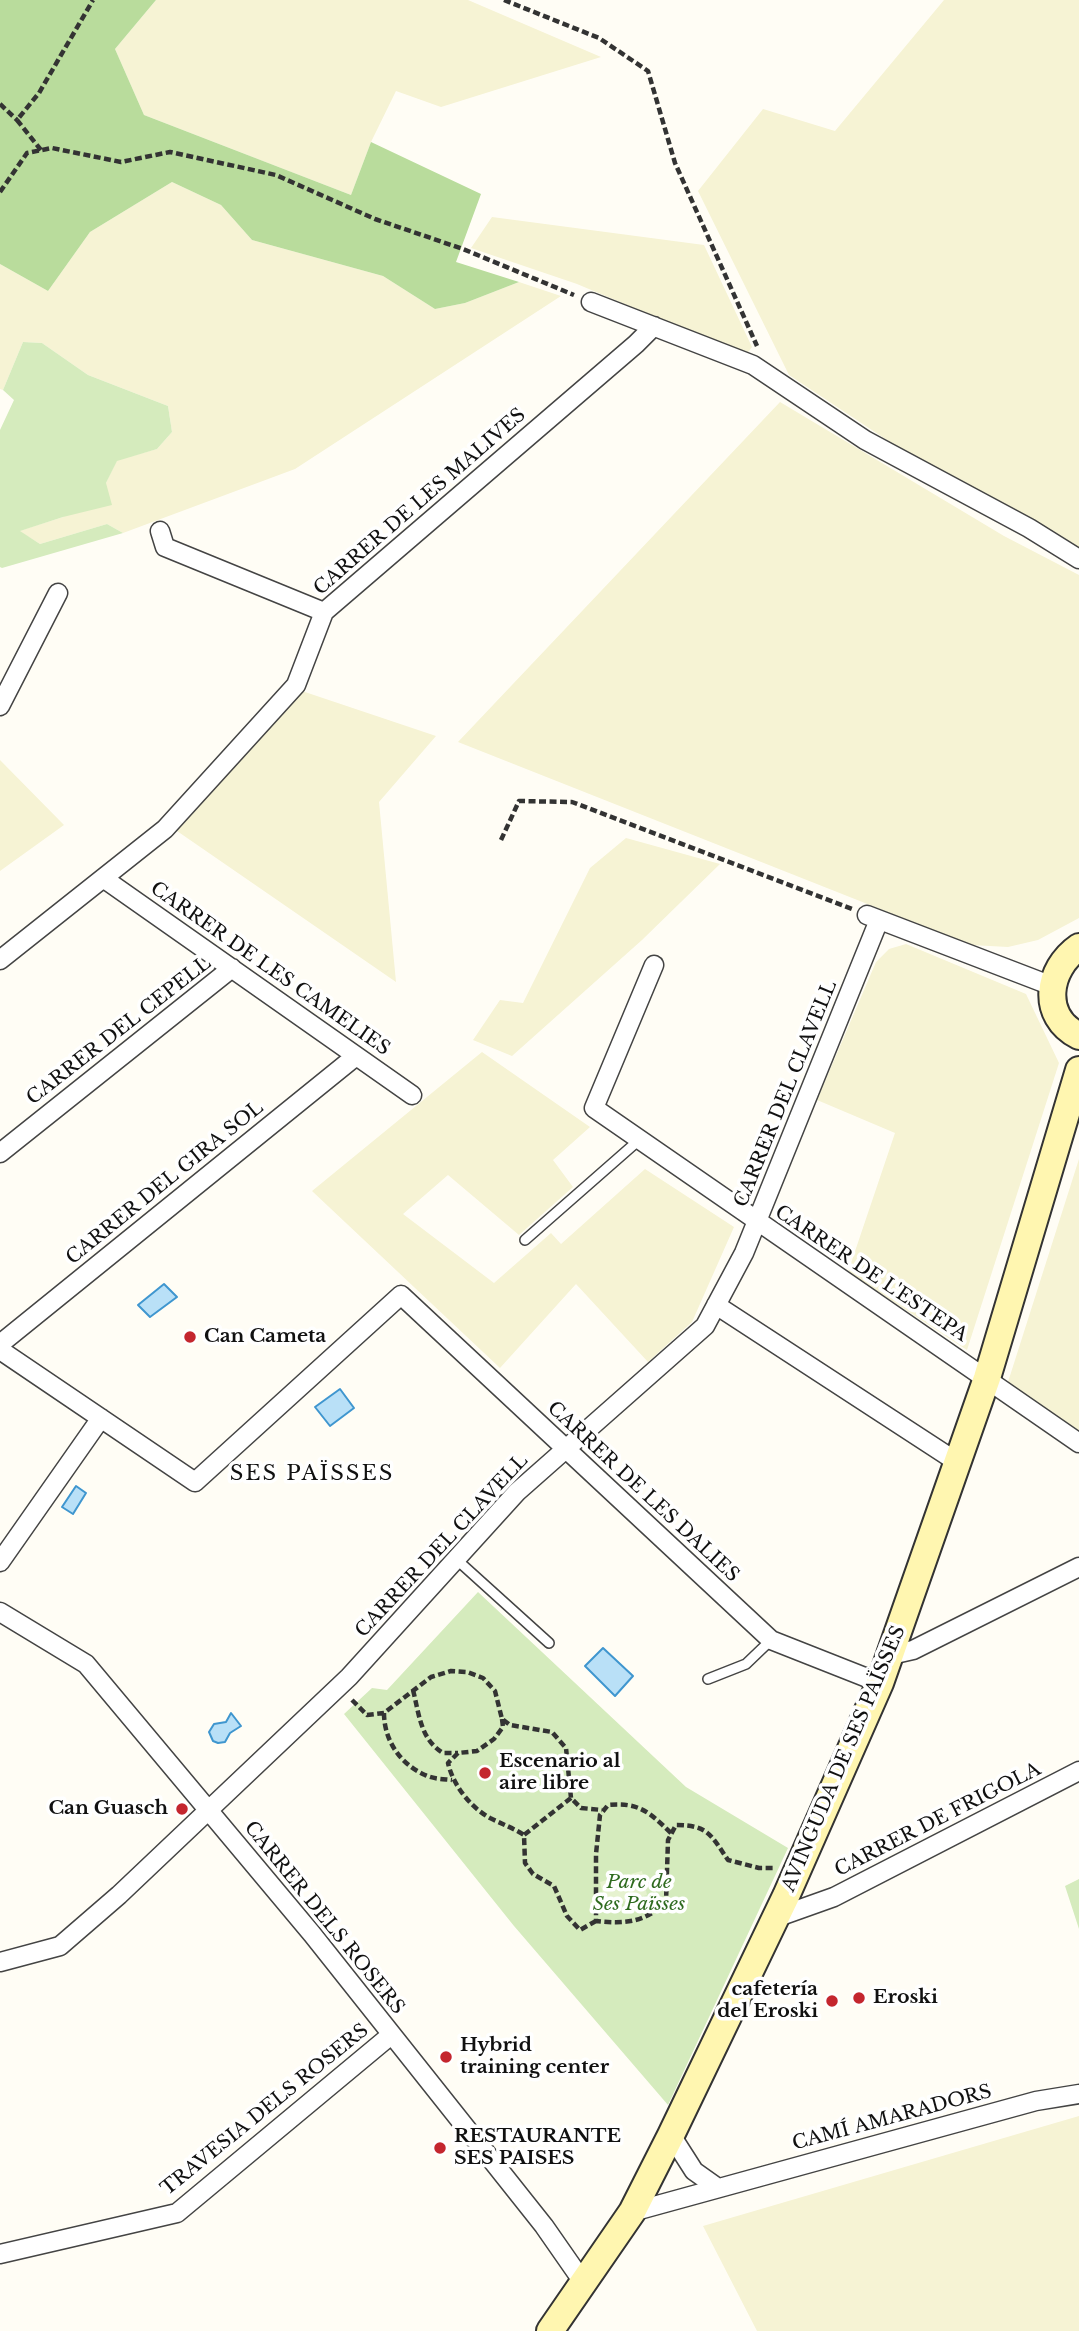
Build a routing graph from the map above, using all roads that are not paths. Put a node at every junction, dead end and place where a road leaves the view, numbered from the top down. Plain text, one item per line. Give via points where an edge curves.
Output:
1 (591, 302) road end
2 (654, 326) junction
3 (160, 531) dead end
4 (1079, 559) edge
5 (58, 593) dead end
6 (324, 612) junction
7 (0, 706) edge
8 (103, 878) junction
9 (1079, 947) edge
10 (0, 960) edge
11 (654, 965) dead end
12 (232, 968) junction
13 (1052, 986) junction
14 (1079, 1036) edge
15 (356, 1055) junction
16 (1079, 1070) edge
17 (412, 1095) dead end
18 (639, 1140) junction
19 (0, 1153) edge
20 (757, 1222) junction
21 (526, 1240) dead end
22 (716, 1305) junction
23 (0, 1344) edge
24 (0, 1350) edge
25 (987, 1378) junction
26 (101, 1418) junction
27 (1079, 1443) edge
28 (566, 1449) junction
29 (957, 1462) junction
30 (456, 1559) junction
31 (0, 1562) edge
32 (1079, 1568) edge
33 (0, 1612) edge
34 (771, 1640) junction
35 (549, 1643) dead end
36 (891, 1655) junction
37 (708, 1679) dead end
38 (880, 1683) junction
39 (1079, 1771) edge
40 (210, 1810) junction
41 (775, 1918) junction
42 (0, 1962) edge
43 (391, 2035) junction
44 (1079, 2094) edge
45 (671, 2135) junction
46 (718, 2188) junction
47 (632, 2212) junction
48 (0, 2255) edge
49 (583, 2282) junction
50 (550, 2331) edge

1 - 2 street
2 - 4 street via 753,365 865,440
2 - 6 street, CARRER DE LES MALIVES
3 - 6 street via 164,547
5 - 7 street
6 - 8 street, CARRER DE LES MALIVES via 296,685 165,829
8 - 10 street, CARRER DE LES MALIVES
8 - 12 street, CARRER DE LES CAMELIES
9 - 13 main road via 1057,969
11 - 18 street, CARRER DE L'ESTEPA via 594,1108
12 - 15 street, CARRER DE LES CAMELIES
12 - 19 street, CARRER DEL CEPELL
13 - 14 main road via 1060,1019
13 - 20 street, CARRER DEL CLAVELL via 873,918
15 - 17 street, CARRER DE LES CAMELIES
15 - 23 street, CARRER DEL GIRA SOL
16 - 25 main road, AVINGUDA DE SES PAÏSSES
18 - 20 street, CARRER DE L'ESTEPA
18 - 21 lane
20 - 22 street, CARRER DEL CLAVELL
20 - 25 street, CARRER DE L'ESTEPA
22 - 28 street, CARRER DEL CLAVELL via 705,1326
22 - 29 street
24 - 26 street
25 - 27 street, CARRER DE L'ESTEPA
25 - 29 main road, AVINGUDA DE SES PAÏSSES
26 - 28 street, CARRER DE LES DALIES via 195,1482 401,1295
26 - 31 street
28 - 30 street, CARRER DEL CLAVELL via 517,1492
28 - 34 street, CARRER DE LES DALIES
29 - 36 main road, AVINGUDA DE SES PAÏSSES
30 - 35 lane
30 - 40 street, CARRER DEL CLAVELL via 339,1686
32 - 36 street via 913,1650
33 - 40 street, CARRER DELS ROSERS via 86,1664
34 - 37 lane via 746,1664
34 - 38 street, CARRER DE LES DALIES
36 - 38 main road, AVINGUDA DE SES PAÏSSES
38 - 41 main road, AVINGUDA DE SES PAÏSSES
39 - 41 street, CARRER DE FRIGOLA via 834,1897
40 - 42 street, CARRER DEL CLAVELL via 60,1946
40 - 43 street, CARRER DELS ROSERS
41 - 45 main road, AVINGUDA DE SES PAÏSSES
43 - 48 street, TRAVESIA DELS ROSERS via 177,2213
43 - 49 street, CARRER DELS ROSERS via 544,2226
44 - 46 street, CAMÍ AMARADORS via 1036,2101
45 - 46 street via 694,2171
45 - 47 main road, AVINGUDA DE SES PAÏSSES
46 - 47 street, CAMÍ AMARADORS
47 - 49 main road, AVINGUDA DE SES PAÏSSES
49 - 50 main road, AVINGUDA DE SES PAÏSSES

